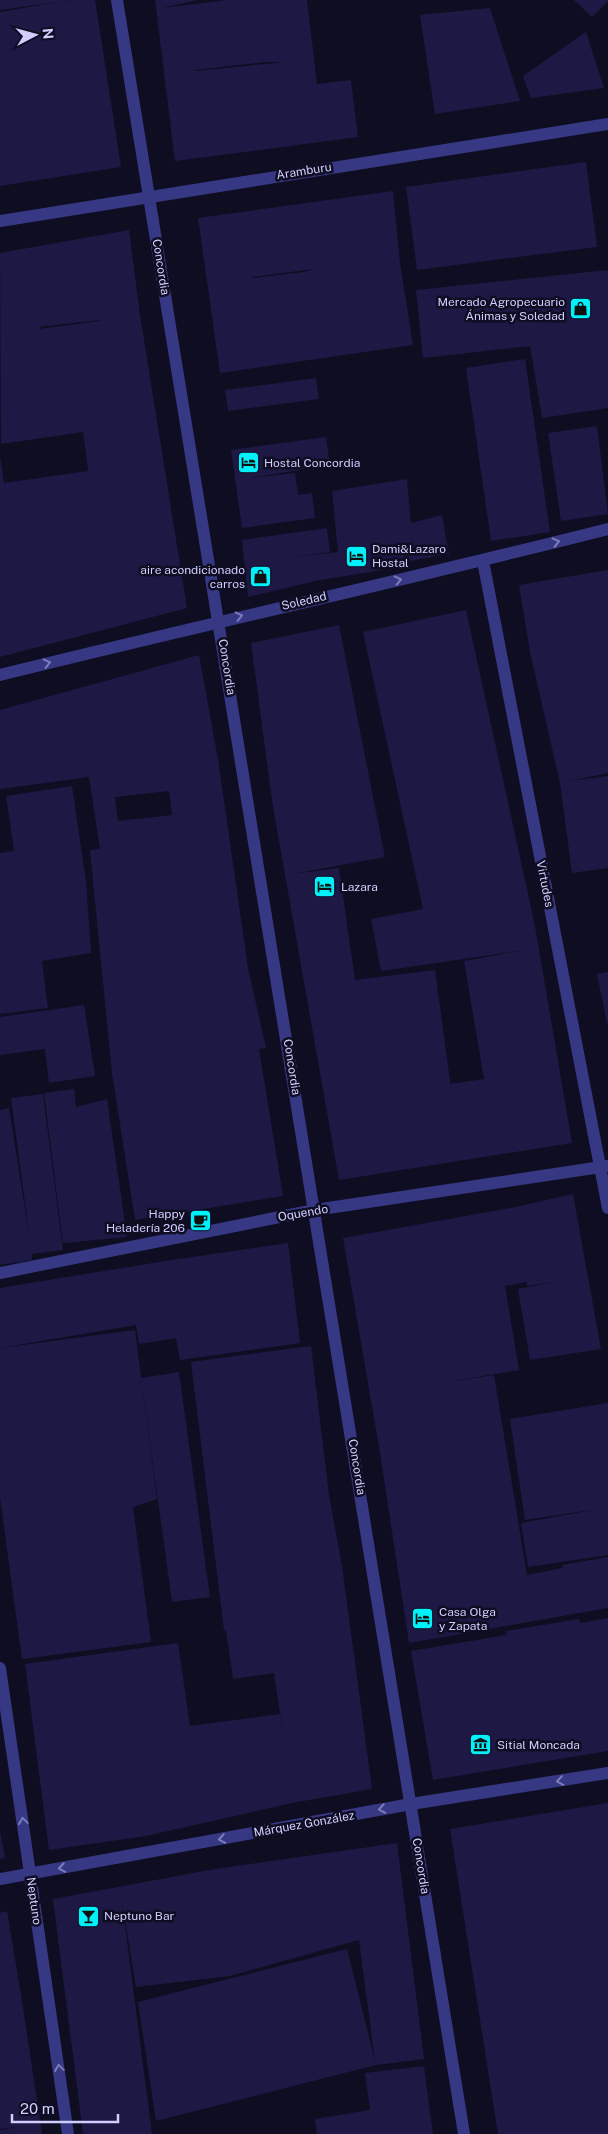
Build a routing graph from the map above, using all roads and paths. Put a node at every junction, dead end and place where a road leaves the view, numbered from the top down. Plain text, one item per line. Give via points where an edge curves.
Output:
1 (117, 0) edge
2 (608, 124) edge
3 (149, 196) junction
4 (0, 221) edge
5 (608, 529) edge
6 (484, 561) junction
7 (220, 621) junction
8 (0, 675) edge
9 (604, 1166) edge
10 (608, 1208) edge
11 (315, 1210) junction
12 (0, 1273) edge
13 (0, 1668) edge
14 (608, 1774) edge
15 (411, 1804) junction
16 (31, 1874) junction
17 (0, 1879) edge
18 (68, 2134) edge
19 (464, 2134) edge

1 - 3 street, Concordia
2 - 3 street, Aramburu
3 - 4 street, Aramburu
3 - 7 street, Concordia
6 -> 5 street, Soledad
7 -> 6 street, Soledad
6 - 9 street, Virtudes
8 -> 7 street, Soledad
7 - 11 street, Concordia
9 - 10 street, Virtudes
9 - 11 street, Oquendo
11 - 12 street, Oquendo
11 - 15 street, Concordia
16 -> 13 street, Neptuno
14 -> 15 street, Márquez González
15 -> 16 street, Márquez González
15 - 19 street, Concordia
16 - 17 street, Márquez González
18 -> 16 street, Neptuno

